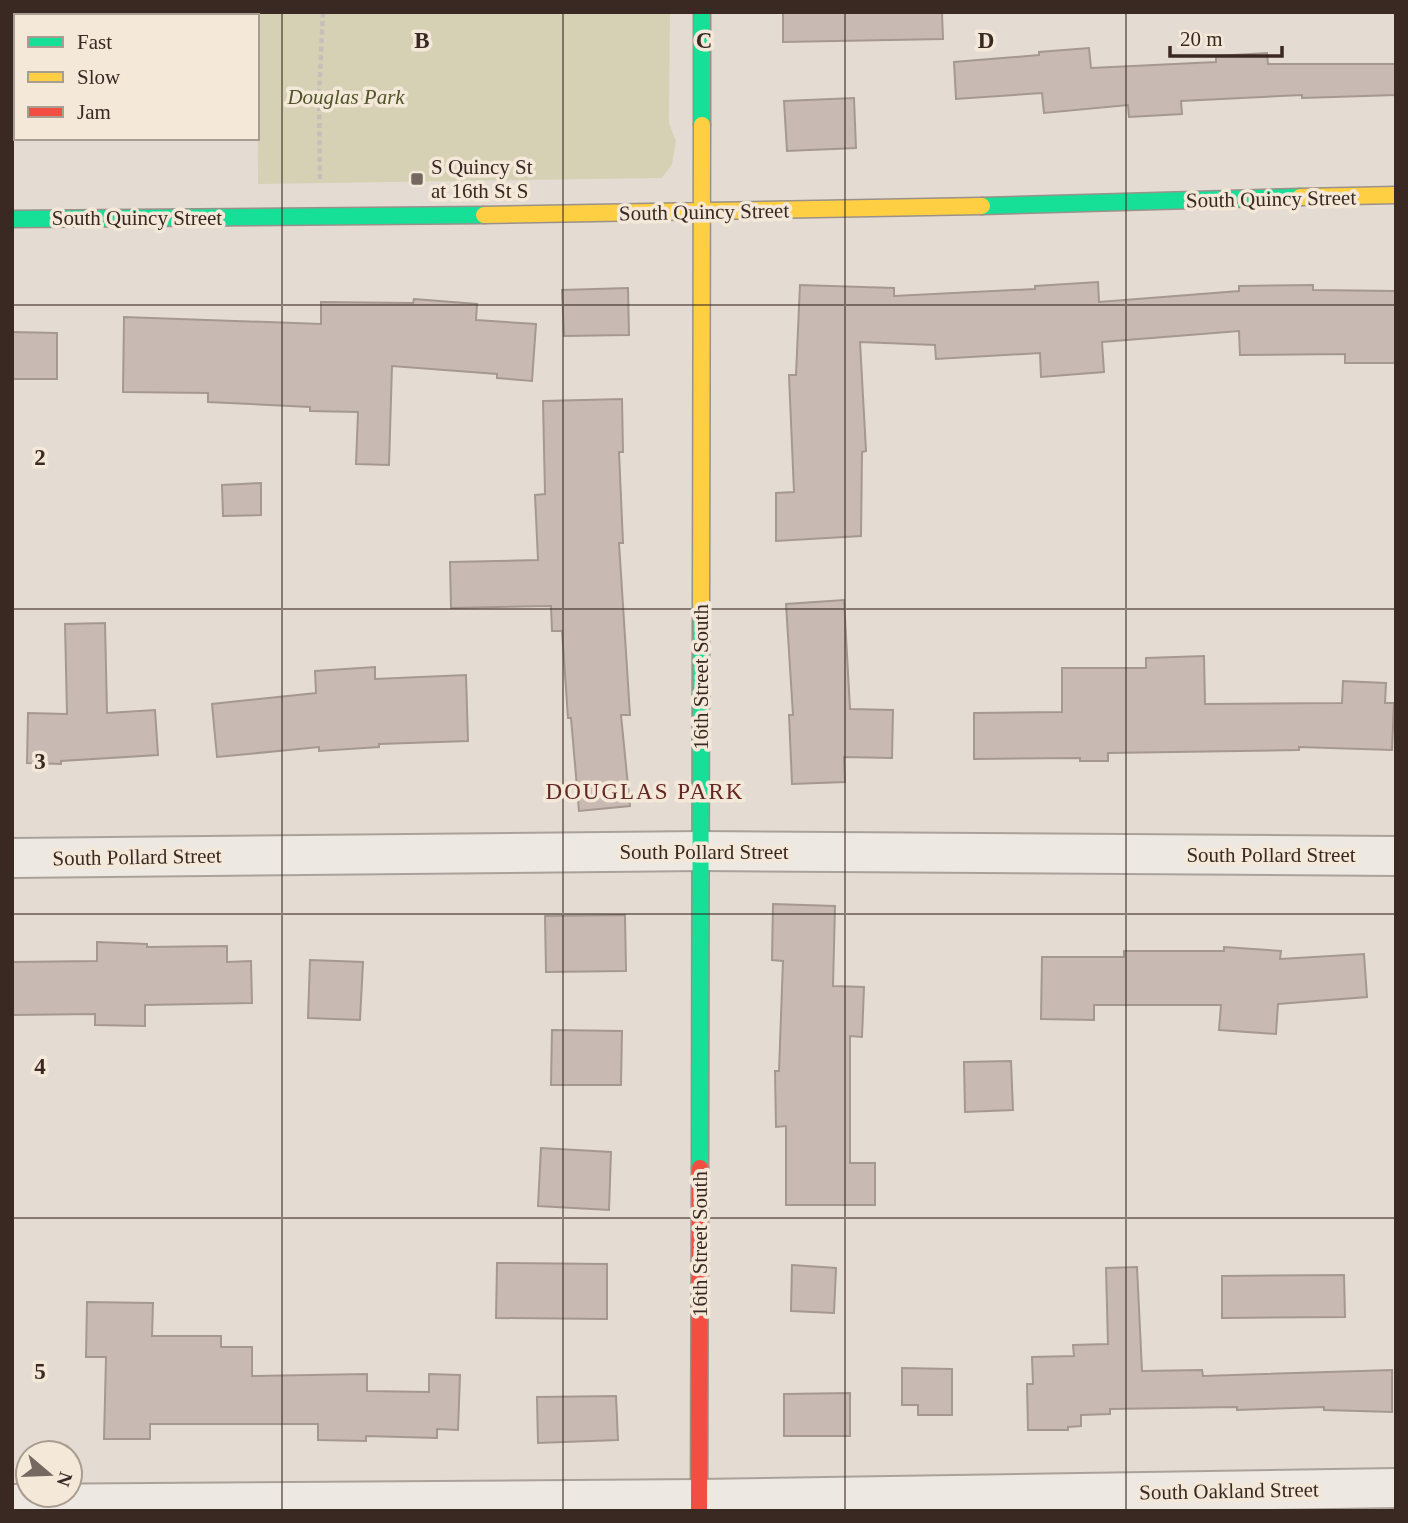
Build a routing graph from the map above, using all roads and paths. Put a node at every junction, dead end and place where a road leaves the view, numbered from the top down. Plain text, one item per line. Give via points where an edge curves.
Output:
1 (323, 12) edge
2 (702, 12) edge
3 (320, 183) dead end
4 (1396, 195) edge
5 (701, 213) junction
6 (12, 219) edge
7 (701, 851) junction
8 (1396, 856) edge
9 (12, 858) edge
10 (1396, 1488) edge
11 (12, 1504) edge
12 (699, 1505) edge

1 - 3 path
2 - 5 street, 16th Street South
4 - 5 street, South Quincy Street
5 - 6 street, South Quincy Street
5 - 7 street, 16th Street South
7 - 8 street, South Pollard Street
7 - 9 street, South Pollard Street
7 - 12 street, 16th Street South
10 - 12 street, South Oakland Street
11 - 12 street, South Oakland Street

